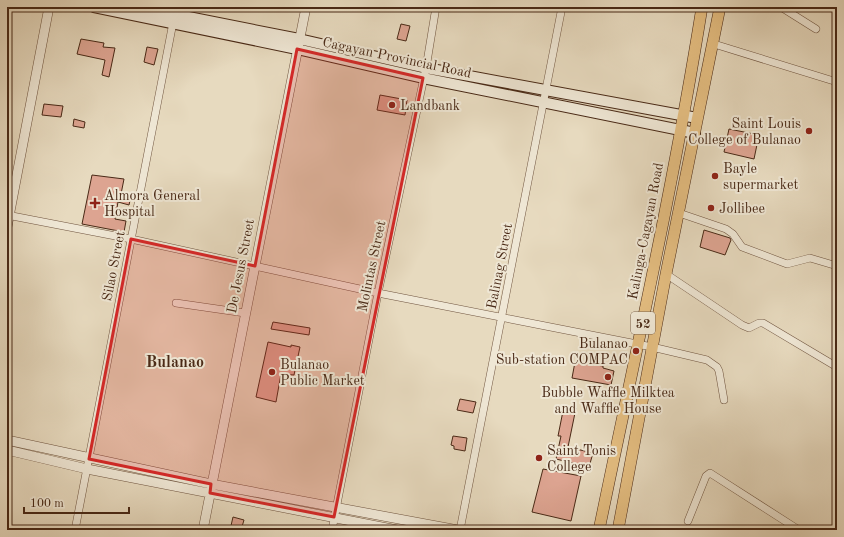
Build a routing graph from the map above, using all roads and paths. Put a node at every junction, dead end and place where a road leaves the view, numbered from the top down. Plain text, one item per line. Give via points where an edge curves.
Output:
1 (49, 7) edge
2 (94, 7) edge
3 (138, 7) edge
4 (306, 7) edge
5 (436, 7) edge
6 (562, 7) edge
7 (702, 7) edge
8 (720, 7) edge
9 (781, 7) edge
10 (175, 15) edge
11 (816, 29) dead end
12 (298, 44) junction
13 (714, 44) junction
14 (426, 68) junction
15 (423, 78) junction
16 (837, 82) edge
17 (544, 96) junction
18 (626, 104) junction
19 (682, 116) junction
20 (624, 118) junction
21 (697, 118) junction
22 (680, 130) junction
23 (695, 133) junction
24 (679, 213) junction
25 (8, 216) edge
26 (7, 227) edge
27 (131, 240) junction
28 (255, 266) junction
29 (837, 266) edge
30 (666, 274) junction
31 (378, 293) junction
32 (176, 303) dead end
33 (245, 313) junction
34 (502, 317) junction
35 (638, 345) junction
36 (652, 347) junction
37 (837, 367) edge
38 (724, 400) dead end
39 (7, 440) edge
40 (7, 450) edge
41 (89, 459) junction
42 (87, 469) junction
43 (210, 489) junction
44 (337, 506) junction
45 (334, 517) junction
46 (688, 521) dead end
47 (75, 530) edge
48 (203, 530) edge
49 (332, 530) edge
50 (397, 530) edge
51 (459, 530) edge
52 (599, 530) edge
53 (618, 530) edge
54 (799, 530) edge

1 - 25 street
2 - 10 main road, Cagayan Provincial Road
3 - 10 main road, Cagayan Provincial Road
4 - 12 street, De Jesus Street
5 - 14 street, Molintas Street
6 - 17 street, Balinag Street
7 - 19 highway, Kalinga-Cagayan Road / 52
8 - 13 highway, Kalinga-Cagayan Road / 52
9 - 11 street
10 - 12 main road, Cagayan Provincial Road
10 - 27 street, Silao Street
12 - 14 main road, Cagayan Provincial Road
12 - 15 main road, Cagayan Provincial Road
12 - 28 street, De Jesus Street
13 - 16 street
13 - 21 highway, Kalinga-Cagayan Road / 52
14 - 15 street, Molintas Street
14 - 17 main road, Cagayan Provincial Road
15 - 17 main road, Cagayan Provincial Road
15 - 31 street, Molintas Street
17 - 18 main road, Cagayan Provincial Road
17 - 20 main road, Cagayan Provincial Road
17 - 34 street, Balinag Street
18 - 19 main road, Cagayan Provincial Road
18 - 20 main road
19 - 21 main road, Cagayan Provincial Road
19 - 22 highway, Kalinga-Cagayan Road / 52
20 - 22 main road, Cagayan Provincial Road
21 - 23 highway, Kalinga-Cagayan Road / 52
22 - 23 main road, Cagayan Provincial Road
22 - 35 highway, Kalinga-Cagayan Road / 52
23 - 24 highway, Kalinga-Cagayan Road / 52
24 - 29 street via 726,229 742,247 787,264 810,258
24 - 30 highway, Kalinga-Cagayan Road / 52
25 - 26 street
25 - 27 street
27 - 28 street
27 - 41 street, Silao Street
28 - 31 street
28 - 33 street, De Jesus Street
30 - 36 highway, Kalinga-Cagayan Road / 52
30 - 37 street via 746,327 752,327 759,322 764,323
31 - 34 street
31 - 44 street, Molintas Street
32 - 33 street
33 - 43 street, De Jesus Street
34 - 35 street
34 - 51 street, Balinag Street
35 - 36 street
35 - 52 highway, Kalinga-Cagayan Road / 52
36 - 38 street via 707,360 713,364 719,371
36 - 53 highway, Kalinga-Cagayan Road / 52
39 - 41 street
40 - 42 street
41 - 42 street, Silao Street
41 - 43 street
42 - 43 street
42 - 47 street, Silao Street
43 - 44 street
43 - 45 street
43 - 48 street, De Jesus Street
44 - 45 street, Molintas Street
44 - 51 street
45 - 49 street, Molintas Street
45 - 50 street
46 - 54 street via 706,476 710,473

